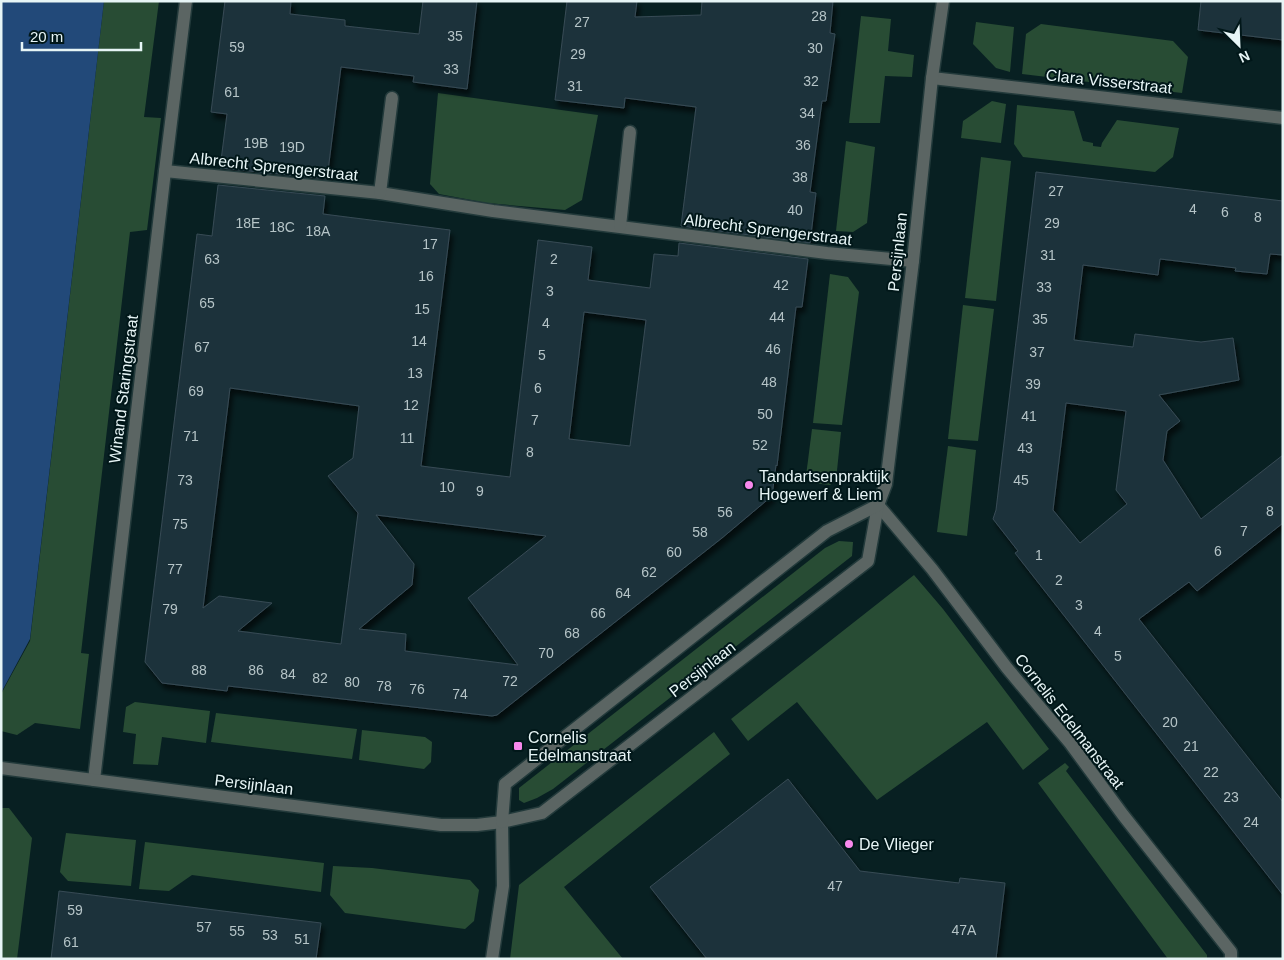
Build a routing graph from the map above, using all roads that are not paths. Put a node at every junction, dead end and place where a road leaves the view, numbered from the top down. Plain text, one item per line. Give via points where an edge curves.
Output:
1 (186, 1) edge
2 (944, 1) edge
3 (932, 78) junction
4 (392, 98) dead end
5 (1283, 118) edge
6 (630, 132) dead end
7 (164, 171) junction
8 (380, 193) junction
9 (620, 226) junction
10 (913, 261) junction
11 (878, 505) junction
12 (4, 769) edge
13 (94, 780) junction
14 (502, 822) junction
15 (492, 959) edge
16 (1231, 959) edge

1 - 7 street, Winand Staringstraat
2 - 3 street, Persijnlaan
3 - 5 street, Clara Visserstraat
3 - 10 street, Persijnlaan
4 - 8 street, Albrecht Sprengerstraat
6 - 9 street
7 - 8 street, Albrecht Sprengerstraat
7 - 13 street, Winand Staringstraat
8 - 9 street, Albrecht Sprengerstraat
9 - 10 street, Albrecht Sprengerstraat
10 - 11 street, Persijnlaan via 886,484
11 - 14 street, Persijnlaan via 827,531 506,784
11 - 14 street, Persijnlaan via 868,561 542,812
11 - 16 street, Cornelis Edelmanstraat via 1070,743 1231,952
12 - 13 street, Persijnlaan
13 - 14 street, Persijnlaan via 442,825
14 - 15 street via 503,886

